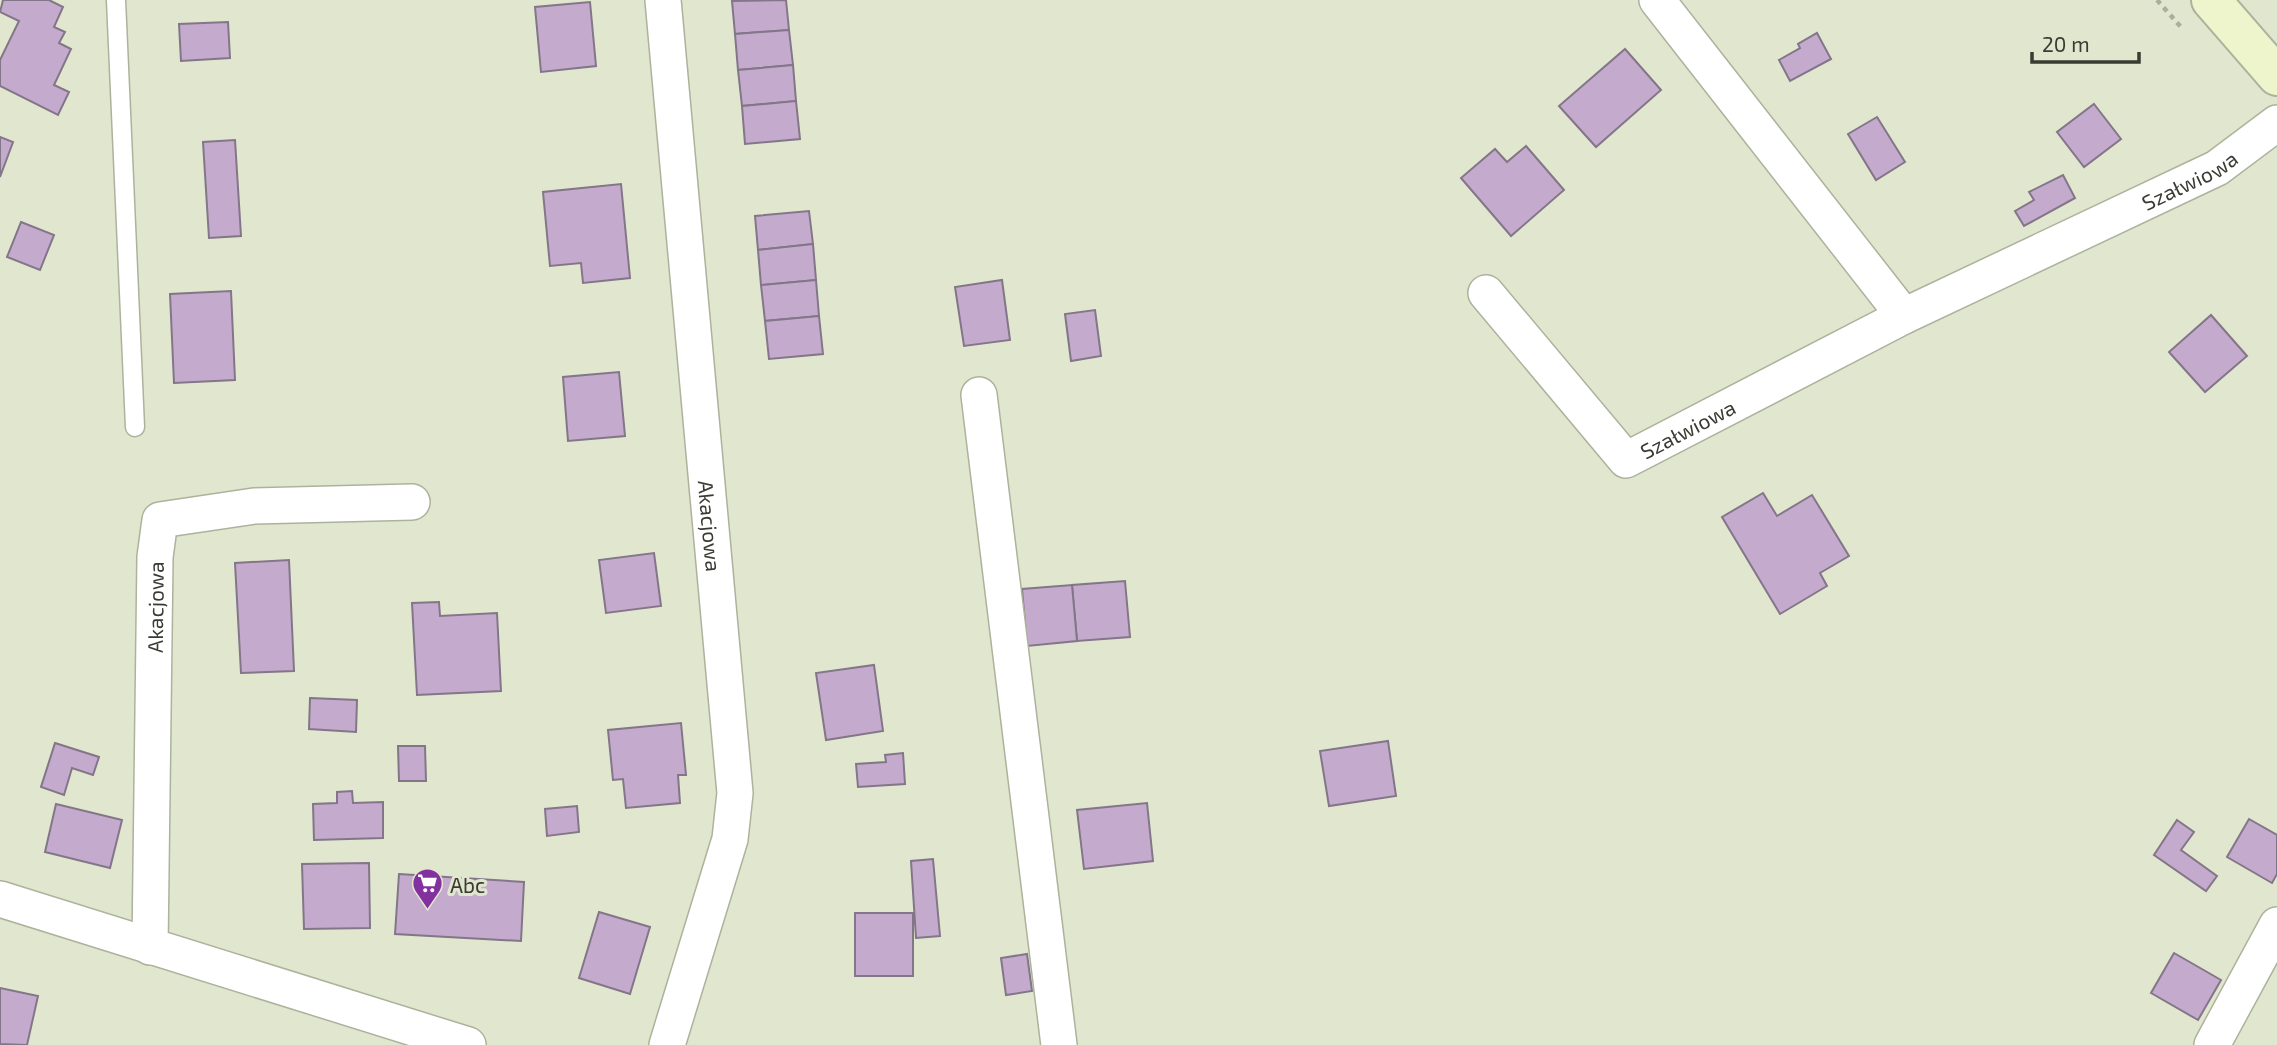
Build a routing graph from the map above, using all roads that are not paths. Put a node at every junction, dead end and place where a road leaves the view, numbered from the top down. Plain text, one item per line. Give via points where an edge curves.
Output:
1 (116, 0) edge
2 (663, 0) edge
3 (1657, 0) edge
4 (2211, 0) edge
5 (2277, 76) edge
6 (2277, 123) edge
7 (1486, 292) dead end
8 (1905, 316) junction
9 (979, 395) dead end
10 (135, 427) dead end
11 (412, 502) dead end
12 (0, 899) edge
13 (2277, 925) edge
14 (150, 947) junction
15 (406, 1036) edge
16 (468, 1045) edge
17 (667, 1045) edge
18 (1059, 1045) edge
19 (2212, 1045) edge

1 - 10 lane
2 - 17 street, Akacjowa via 735,793 730,839
3 - 8 street
4 - 5 main road
6 - 8 street, Szałwiowa via 2217,168
7 - 8 street, Szałwiowa via 1626,460
9 - 18 street
11 - 14 street, Akacjowa via 254,506 160,520 155,557
12 - 14 street
13 - 19 street
14 - 15 street
15 - 16 street

